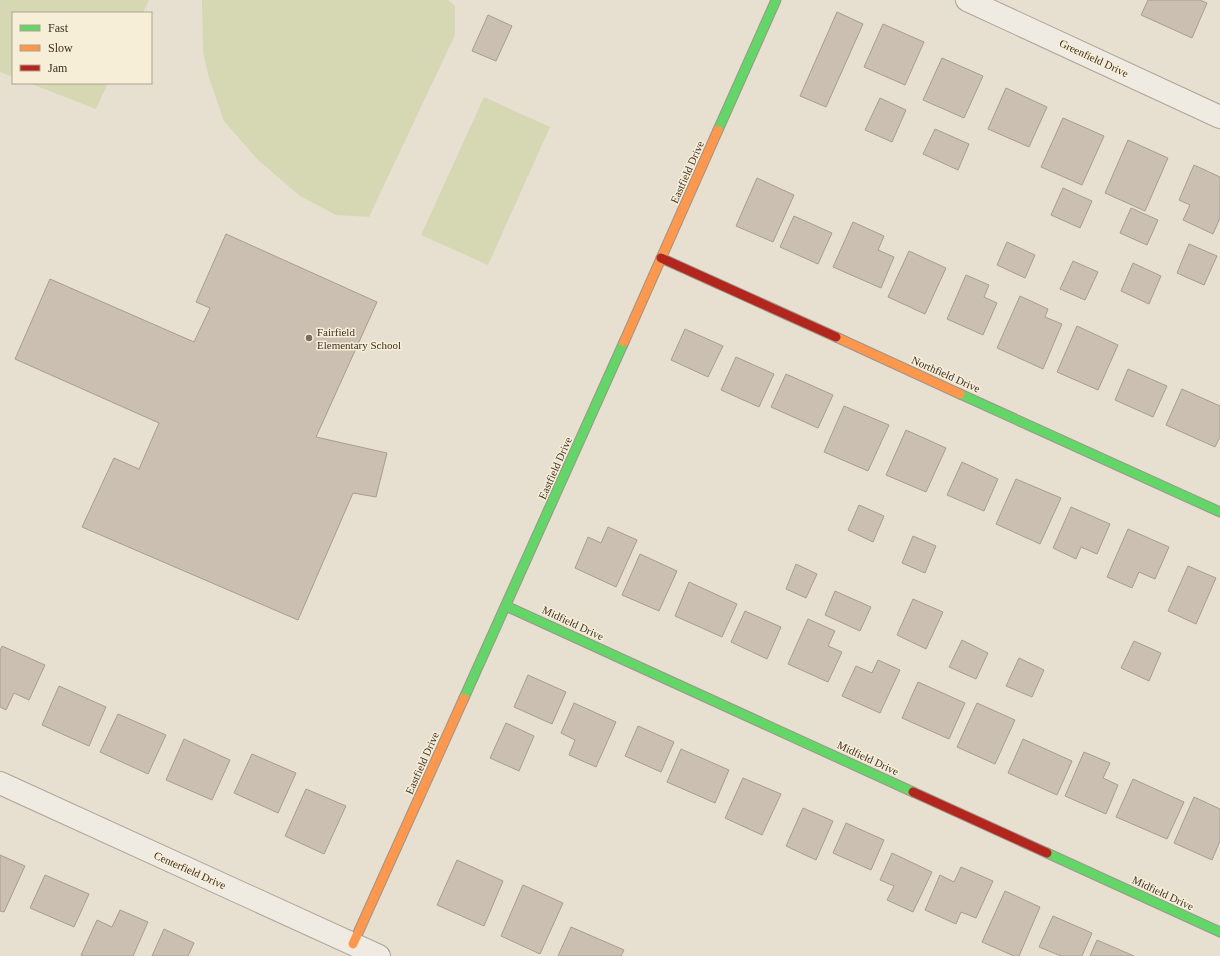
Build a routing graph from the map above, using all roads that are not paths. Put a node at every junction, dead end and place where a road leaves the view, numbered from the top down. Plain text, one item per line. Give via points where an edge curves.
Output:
1 (776, 0) edge
2 (967, 0) edge
3 (1220, 117) edge
4 (661, 258) junction
5 (1220, 512) edge
6 (506, 606) junction
7 (0, 783) edge
8 (1220, 932) edge
9 (353, 944) junction
10 (379, 956) edge

1 - 4 street, Eastfield Drive
2 - 3 street, Greenfield Drive
4 - 5 street, Northfield Drive
4 - 6 street, Eastfield Drive
6 - 8 street, Midfield Drive
6 - 9 street, Eastfield Drive
7 - 9 street, Centerfield Drive
9 - 10 street, Centerfield Drive

